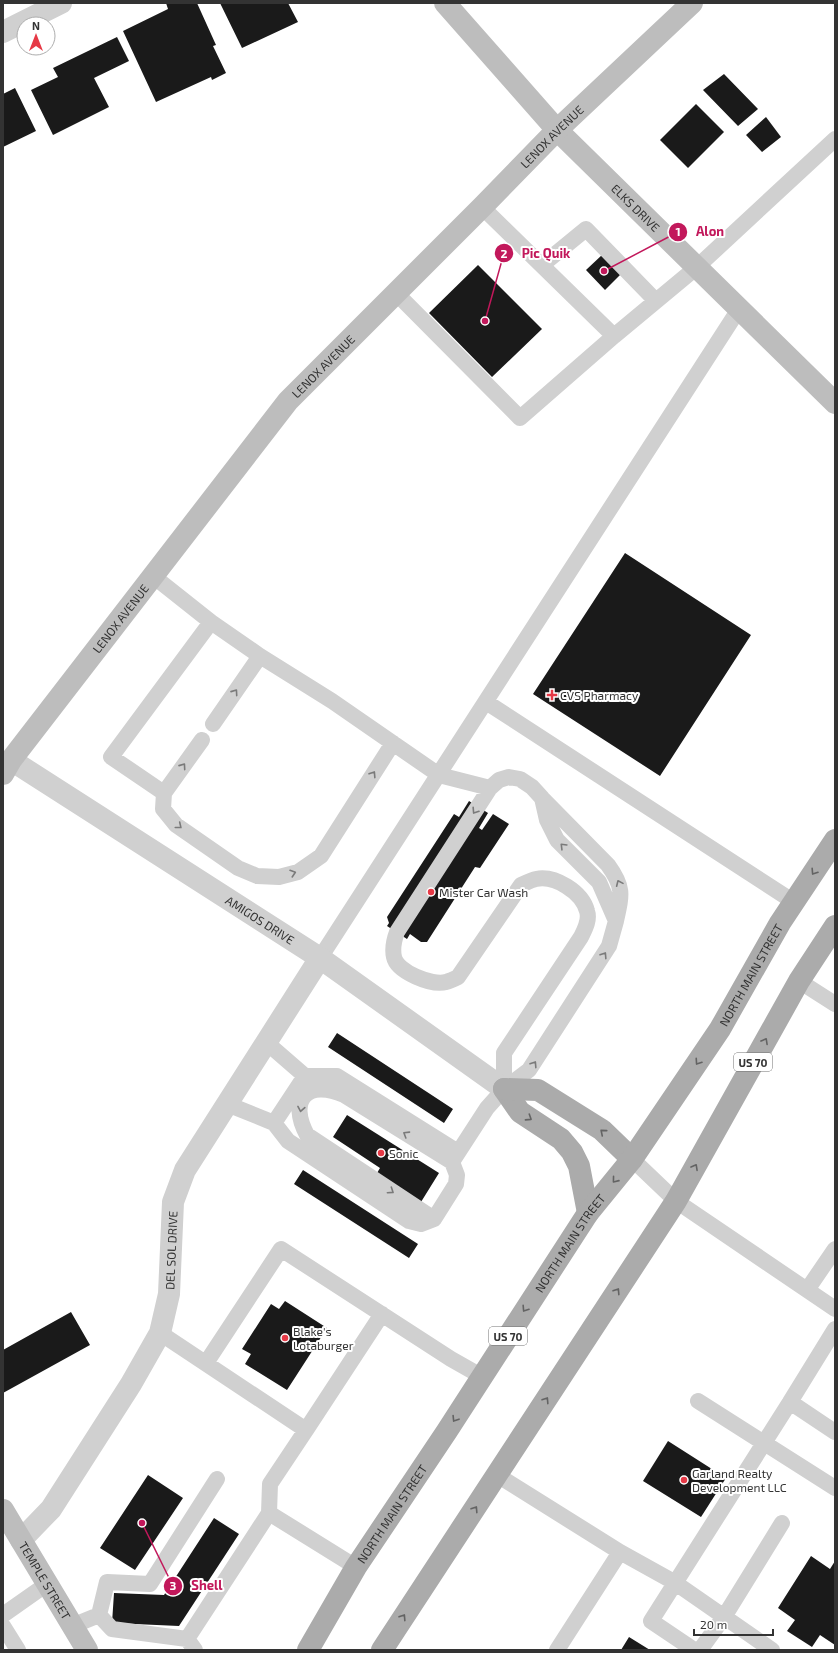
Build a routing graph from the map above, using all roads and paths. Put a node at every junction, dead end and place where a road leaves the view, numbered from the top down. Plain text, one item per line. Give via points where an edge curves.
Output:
1 (61, 3) edge
2 (445, 3) edge
3 (692, 3) edge
4 (3, 32) edge
5 (557, 130) junction
6 (835, 139) edge
7 (482, 207) junction
8 (542, 265) junction
9 (697, 267) junction
10 (396, 294) junction
11 (656, 300) junction
12 (739, 309) junction
13 (614, 336) junction
14 (835, 403) edge
15 (153, 576) junction
16 (212, 622) junction
17 (260, 656) junction
18 (486, 702) junction
19 (213, 724) dead end
20 (202, 740) dead end
21 (393, 743) junction
22 (7, 767) edge
23 (438, 775) junction
24 (490, 788) junction
25 (164, 793) junction
26 (835, 840) edge
27 (794, 902) junction
28 (835, 926) edge
29 (320, 958) junction
30 (799, 981) junction
31 (835, 1004) edge
32 (267, 1043) junction
33 (305, 1076) junction
34 (504, 1089) junction
35 (227, 1104) junction
36 (274, 1123) junction
37 (455, 1157) junction
38 (632, 1159) junction
39 (676, 1201) junction
40 (588, 1214) junction
41 (434, 1219) junction
42 (835, 1249) edge
43 (807, 1290) junction
44 (835, 1309) edge
45 (382, 1314) junction
46 (835, 1330) edge
47 (160, 1333) junction
48 (206, 1363) junction
49 (481, 1376) junction
50 (698, 1401) dead end
51 (790, 1402) junction
52 (306, 1430) junction
53 (835, 1432) edge
54 (763, 1443) junction
55 (497, 1475) junction
56 (217, 1479) dead end
57 (835, 1488) edge
58 (4, 1513) edge
59 (269, 1513) junction
60 (782, 1523) dead end
61 (21, 1540) junction
62 (620, 1552) junction
63 (356, 1567) junction
64 (674, 1582) junction
65 (47, 1584) junction
66 (3, 1614) edge
67 (98, 1615) junction
68 (724, 1617) junction
69 (3, 1626) edge
70 (72, 1626) junction
71 (191, 1644) edge
72 (386, 1648) edge
73 (18, 1650) edge
74 (87, 1650) edge
75 (308, 1650) edge
76 (557, 1650) edge
77 (694, 1650) edge
78 (700, 1650) edge
79 (772, 1650) edge

1 - 4 street
2 - 5 street, ELKS DRIVE
3 - 5 street, LENOX AVENUE
5 - 7 street, LENOX AVENUE
5 - 9 street, ELKS DRIVE
6 - 9 lane
7 - 8 lane
7 - 10 street, LENOX AVENUE
8 - 11 lane via 586,228
8 - 13 lane
9 - 11 lane
9 - 12 street, ELKS DRIVE
10 - 13 lane via 520,418
10 - 15 street, LENOX AVENUE via 288,401
11 - 13 lane
12 - 14 street, ELKS DRIVE
12 - 18 lane
15 - 16 lane
15 - 22 street, LENOX AVENUE
16 - 17 lane
16 - 25 lane via 111,757
19 -> 17 lane
17 - 21 lane
18 - 23 lane
18 - 27 lane
25 -> 20 lane
21 - 23 lane
25 -> 21 lane via 163,810 176,825 238,868 257,876 279,877 298,872 321,856
22 - 29 street, AMIGOS DRIVE
23 - 24 lane
23 - 29 lane
34 -> 24 lane via 530,1070 609,946 616,921 599,882 557,840 547,820 542,798 532,787 520,779 509,777 498,780
24 -> 34 lane via 397,932 393,943 394,957 400,967 428,981 445,983 458,977 521,885 536,878 554,880 568,887 580,898 587,911 587,925 504,1053
26 -> 27 main road, NORTH MAIN STREET
27 -> 38 main road, NORTH MAIN STREET / US 70 via 720,1030
28 - 30 main road, US 70
29 - 32 street, DEL SOL DRIVE
29 - 34 street, AMIGOS DRIVE
30 - 31 lane
39 -> 30 main road, US 70
32 - 33 lane
32 - 35 street, DEL SOL DRIVE
33 - 36 lane
33 - 37 lane via 338,1076
34 - 37 lane via 487,1108
38 -> 34 main road via 602,1130 538,1090
34 -> 40 main road via 520,1112 561,1139 572,1152 579,1166
35 - 36 lane
35 - 47 street, DEL SOL DRIVE via 185,1170 173,1202 169,1294
36 - 41 lane via 288,1141 409,1221 421,1224
37 - 41 lane via 456,1184
37 -> 41 lane via 330,1089 314,1089 304,1097 299,1109 300,1123 306,1135
38 - 39 lane
38 -> 40 main road, NORTH MAIN STREET / US 70
39 - 43 lane
55 -> 39 main road, US 70
40 -> 49 main road, NORTH MAIN STREET / US 70
42 - 43 lane
43 - 44 lane
45 - 48 lane via 281,1249
45 - 49 lane
45 - 52 lane
46 - 51 lane
47 - 48 lane
47 - 61 street, DEL SOL DRIVE via 131,1384 51,1508
48 - 52 lane
49 -> 63 main road, NORTH MAIN STREET / US 70 via 448,1431
50 - 54 lane
51 - 53 lane
51 - 54 lane
52 - 59 lane via 270,1484
54 - 57 lane
54 - 64 lane
55 - 62 lane
72 -> 55 main road, US 70
56 - 67 lane via 150,1584 107,1582
58 - 61 street, TEMPLE STREET
59 - 63 lane
59 - 71 lane
60 - 68 lane
61 - 65 street, TEMPLE STREET
62 - 64 lane
62 - 76 lane
63 - 75 main road, NORTH MAIN STREET / US 70
64 - 68 lane
64 - 77 lane via 651,1620
65 - 66 lane
65 - 70 street, TEMPLE STREET
67 - 70 lane
67 - 71 lane via 112,1629
68 - 78 lane
68 - 79 lane
69 - 73 lane
70 - 74 street, TEMPLE STREET

